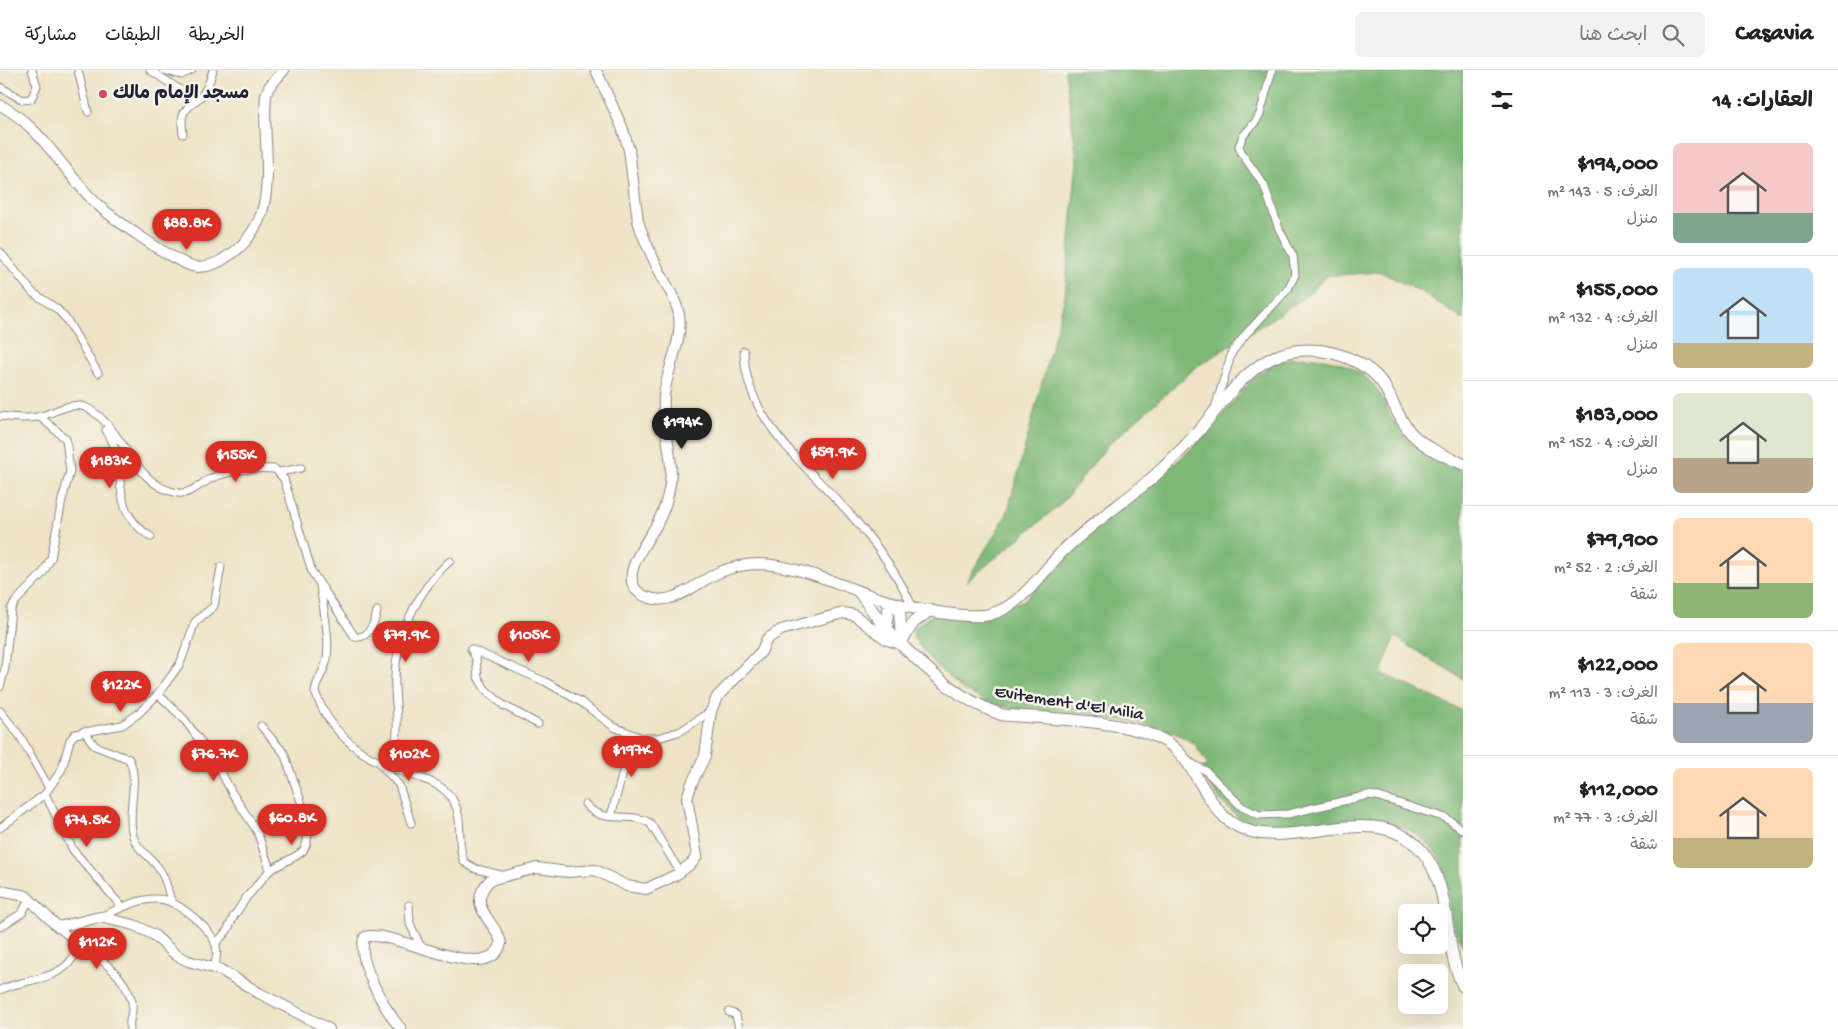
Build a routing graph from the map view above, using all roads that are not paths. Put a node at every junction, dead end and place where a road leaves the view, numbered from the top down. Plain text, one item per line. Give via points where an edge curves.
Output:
1 (32, 70) edge
2 (78, 70) edge
3 (150, 70) edge
4 (162, 70) edge
5 (192, 70) edge
6 (213, 70) edge
7 (284, 70) edge
8 (596, 70) edge
9 (1272, 70) edge
10 (0, 87) edge
11 (196, 100) junction
12 (0, 106) edge
13 (88, 112) dead end
14 (183, 134) dead end
15 (0, 252) edge
16 (744, 351) dead end
17 (98, 373) dead end
18 (1214, 410) junction
19 (0, 416) edge
20 (39, 416) junction
21 (99, 418) junction
22 (1463, 464) edge
23 (301, 468) dead end
24 (280, 472) junction
25 (151, 537) dead end
26 (450, 561) dead end
27 (221, 567) dead end
28 (320, 584) junction
29 (859, 592) junction
30 (895, 603) junction
31 (913, 608) junction
32 (930, 610) junction
33 (378, 611) dead end
34 (890, 634) junction
35 (902, 642) junction
36 (0, 687) edge
37 (158, 694) junction
38 (0, 711) edge
39 (711, 711) junction
40 (538, 724) dead end
41 (261, 726) dead end
42 (84, 731) junction
43 (633, 735) junction
44 (376, 759) junction
45 (1185, 760) junction
46 (386, 765) junction
47 (47, 791) junction
48 (585, 804) dead end
49 (611, 816) junction
50 (411, 823) dead end
51 (0, 828) edge
52 (1463, 830) edge
53 (270, 870) junction
54 (680, 872) junction
55 (506, 877) junction
56 (0, 891) edge
57 (30, 900) junction
58 (171, 902) junction
59 (409, 905) dead end
60 (122, 907) junction
61 (100, 917) junction
62 (0, 927) edge
63 (58, 927) junction
64 (215, 944) junction
65 (80, 946) junction
66 (422, 947) junction
67 (214, 968) junction
68 (1463, 986) edge
69 (0, 990) edge
70 (729, 1012) dead end
71 (127, 1027) edge
72 (329, 1029) edge
73 (401, 1029) edge
74 (739, 1029) edge

1 - 10 street via 37,86 31,99 23,100
2 - 13 street
3 - 11 street
4 - 5 street via 181,75
6 - 11 street via 209,84
7 - 12 street via 266,95 268,165 262,214 239,248 221,261 207,266 195,267 179,262 101,208 36,133
8 - 29 street via 629,150 641,232 679,314 678,336 664,396 671,465 669,489 657,523 636,558 632,572 634,585 649,598 664,599 718,573 738,566 759,564 800,572
9 - 18 street via 1260,114 1242,136 1239,146 1264,185 1293,256 1295,275 1288,289 1232,352
11 - 14 street via 189,104 181,117
15 - 17 street via 32,292 67,320
16 - 31 street via 747,381 772,429 865,533 903,586
18 - 22 main road via 1243,379 1274,357 1309,350 1333,353 1361,364 1374,374 1411,433 1432,449
18 - 32 main road via 1183,449 1161,470 1062,552 1018,599 1004,609 990,615
19 - 20 street via 16,419
20 - 21 street via 75,406 88,409
20 - 36 street via 66,439 70,472 51,558 43,573 11,609
21 - 24 street via 142,471 175,493 188,492 227,473 263,468
21 - 25 street via 116,449 126,512 135,525
23 - 24 street
24 - 28 street via 312,572
26 - 46 street via 423,594 400,638 395,667 398,739
27 - 37 street via 214,606 195,622 180,664
28 - 33 street via 356,638 372,629
28 - 44 street via 327,653 314,692 338,732 353,746
29 - 30 street
29 - 34 main road, Evitement d'El Milia
30 - 31 main road
30 - 34 main road via 886,621
30 - 35 main road
31 - 32 main road
32 - 35 main road via 914,622
34 - 35 main road, Evitement d'El Milia
35 - 39 street via 887,640 849,613 837,613 781,630 768,639 760,652 717,697
35 - 45 main road, Evitement d'El Milia via 950,689 985,709 1003,715 1140,731 1172,746
37 - 42 street via 122,725
37 - 53 street via 184,719 217,764 257,831
38 - 47 street via 20,736
39 - 43 street via 671,734 650,738
39 - 54 street via 705,756 687,798 697,856
40 - 43 street via 504,705 485,689 470,649 546,682 581,702 614,727
41 - 53 street via 284,753 308,827 303,851
42 - 47 street via 70,740 62,769
42 - 58 street via 95,746 129,760 133,777 132,834 139,849 161,872
43 - 49 street
44 - 46 street
44 - 50 street via 398,785
45 - 52 street via 1206,771 1234,801 1259,815 1288,814 1368,795 1446,818
45 - 68 main road, Evitement d'El Milia via 1224,816 1244,830 1267,834 1376,828 1393,832 1411,842 1429,861 1436,875 1450,951
46 - 55 street via 445,790 459,814 464,862 476,869
47 - 51 street
47 - 60 street via 73,850
48 - 49 street via 594,814
49 - 54 street via 626,816 650,823
53 - 64 street via 246,898 227,931
54 - 55 street via 657,886 641,890 595,870 568,872 537,868
55 - 66 street via 486,884 480,905 500,939 496,952 486,959 469,960
56 - 57 street via 21,894
57 - 62 street via 22,913
57 - 63 street
58 - 60 street via 159,898
58 - 64 street via 206,930
59 - 66 street via 410,924
60 - 61 street
61 - 63 street
61 - 67 street via 145,930 176,955
63 - 65 street
64 - 67 street
65 - 69 street via 63,968
65 - 71 street via 109,966 127,991 133,1009
66 - 73 street via 369,936 363,942 378,996
67 - 72 street
70 - 74 street via 736,1016

